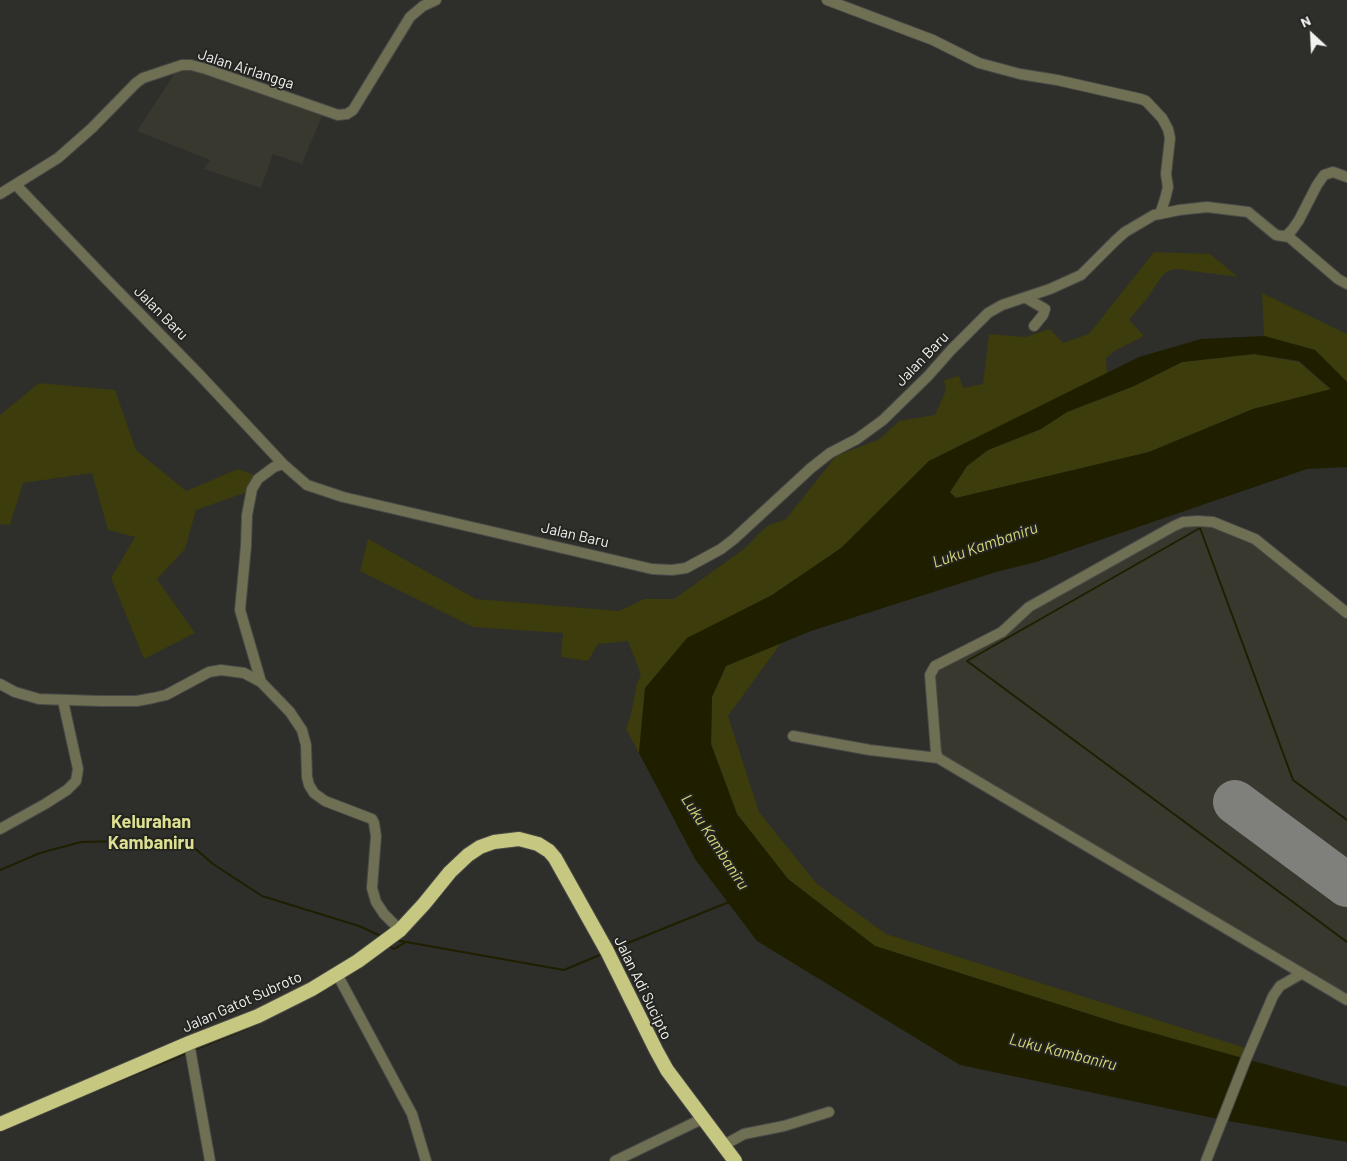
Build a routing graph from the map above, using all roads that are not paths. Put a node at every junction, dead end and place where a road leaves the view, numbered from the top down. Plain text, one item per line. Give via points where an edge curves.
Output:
1 (436, 0) edge
2 (827, 0) edge
3 (1347, 177) edge
4 (16, 185) junction
5 (0, 194) edge
6 (1160, 214) junction
7 (1286, 236) junction
8 (1347, 284) edge
9 (1026, 298) junction
10 (1034, 326) dead end
11 (283, 464) junction
12 (1347, 612) edge
13 (261, 682) junction
14 (0, 684) edge
15 (63, 701) junction
16 (793, 736) dead end
17 (938, 758) junction
18 (0, 829) edge
19 (519, 838) joint
20 (397, 931) junction
21 (1301, 974) junction
22 (339, 977) junction
23 (1347, 1000) edge
24 (190, 1049) junction
25 (829, 1112) dead end
26 (704, 1118) junction
27 (0, 1124) edge
28 (728, 1155) edge
29 (210, 1161) edge
30 (426, 1161) edge
31 (614, 1161) edge
32 (1206, 1161) edge

1 - 4 street, Jalan Airlangga via 410,17 353,110 347,114 338,116 206,69 182,65 136,82 58,158
2 - 6 street via 934,40 979,63 1146,101 1165,124 1170,138 1166,174 1168,187
3 - 7 street via 1333,172 1324,175 1299,220
4 - 5 street, Jalan Airlangga
4 - 11 street, Jalan Baru
6 - 7 street, Jalan Baru via 1207,207 1244,211 1276,235
6 - 9 street, Jalan Baru via 1154,214 1125,232 1081,275
7 - 8 street, Jalan Baru
9 - 10 street via 1045,309
9 - 11 street, Jalan Baru via 988,313 884,420 811,468 734,540 686,568 652,569 343,496 307,485
11 - 13 street via 258,479 252,489 247,515 240,610
12 - 17 street via 1255,539 1212,522 1179,523 1029,607 1002,632 935,666 930,680
13 - 15 street via 244,673 221,670 209,672 166,695 153,698
13 - 20 street via 290,712 302,730 307,777 314,793 324,801 372,819 376,836 372,888 376,902
14 - 15 street via 38,699
15 - 18 street via 78,769 76,781 45,804
16 - 17 street
17 - 21 street
19 - 20 highway, Jalan Gatot Subroto via 494,842 468,855
19 - 26 highway, Jalan Adi Sucipto via 538,844 554,858 610,955 667,1070
20 - 22 highway, Jalan Gatot Subroto
21 - 23 street
21 - 32 street via 1276,990
22 - 24 highway, Jalan Gatot Subroto
22 - 30 street via 412,1114
24 - 27 highway, Jalan Gatot Subroto
24 - 29 street
25 - 28 street via 744,1134
26 - 28 highway, Jalan Adi Sucipto
26 - 31 street

